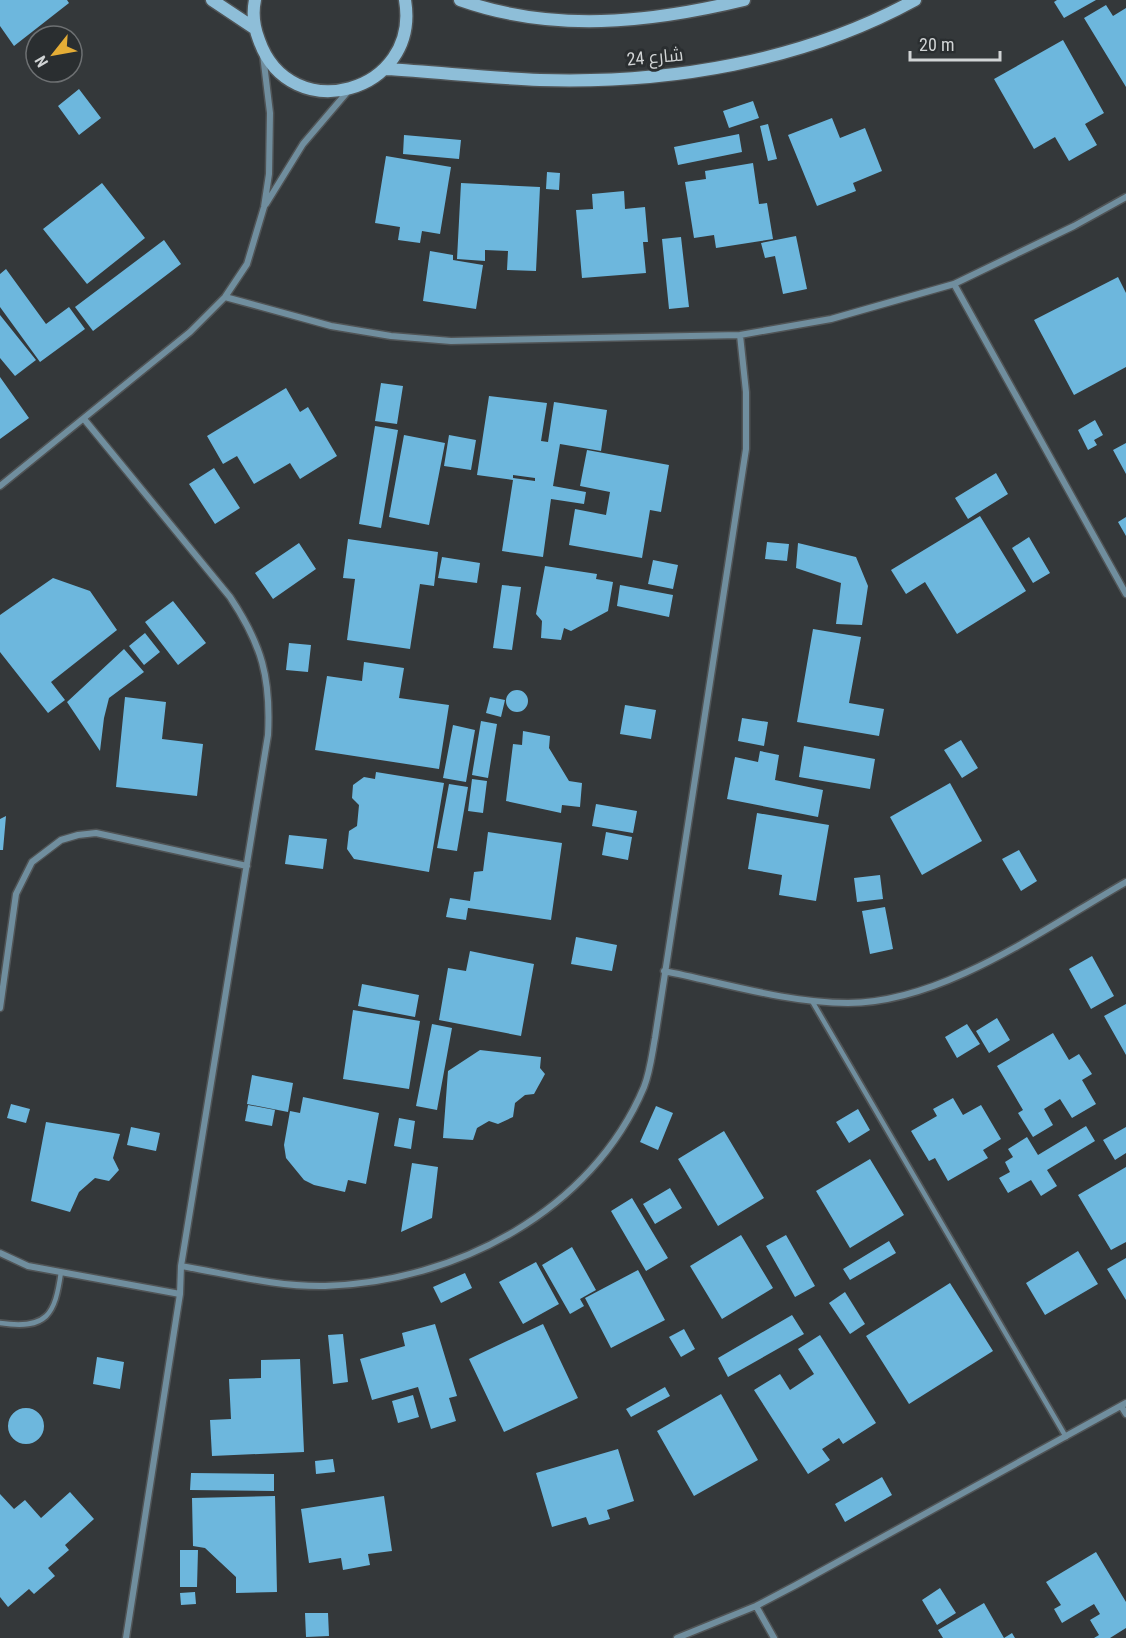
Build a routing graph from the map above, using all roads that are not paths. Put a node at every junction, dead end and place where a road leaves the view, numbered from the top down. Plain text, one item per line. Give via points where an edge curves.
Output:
1 (212, 0) edge
2 (255, 0) edge
3 (405, 0) edge
4 (460, 0) edge
5 (744, 0) edge
6 (915, 0) edge
7 (254, 28) junction
8 (263, 52) junction
9 (386, 69) junction
10 (349, 90) junction
11 (1126, 197) edge
12 (264, 207) junction
13 (954, 284) junction
14 (225, 297) junction
15 (740, 335) junction
16 (84, 419) junction
17 (0, 486) edge
18 (1126, 594) edge
19 (247, 866) junction
20 (1126, 882) edge
21 (664, 970) junction
22 (812, 1001) junction
23 (0, 1008) edge
24 (0, 1253) edge
25 (181, 1266) junction
26 (61, 1272) junction
27 (180, 1294) junction
28 (0, 1323) edge
29 (1124, 1404) edge
30 (1126, 1414) edge
31 (1066, 1437) junction
32 (756, 1606) junction
33 (126, 1638) edge
34 (677, 1638) edge
35 (774, 1638) edge

1 - 7 street
2 - 7 street
3 - 9 street via 405,33
4 - 5 street via 533,18 608,22 684,13
6 - 9 street, شارع 24 via 824,40 732,65 684,73 540,80
7 - 8 street
8 - 10 street via 278,72 299,86 324,92
8 - 12 street via 271,143
9 - 10 street
10 - 12 street via 303,144
11 - 13 street
12 - 14 street via 247,264
13 - 15 street via 831,319
13 - 18 street
14 - 15 street via 331,326 451,342
14 - 16 street via 190,332
15 - 21 street via 746,449
16 - 17 street
16 - 19 street via 230,597 251,628 264,662 270,699 268,735
19 - 23 street via 96,833 61,840 32,862 19,886
19 - 25 street
20 - 22 street via 966,973 924,990 850,1003
21 - 22 street
21 - 25 street via 645,1085 618,1139 579,1183 533,1221 447,1263 367,1282 324,1286 279,1283
22 - 31 lane
24 - 26 street via 28,1266
25 - 27 street
26 - 27 street
26 - 28 lane via 57,1301 40,1321 27,1325
27 - 33 street
29 - 30 street
29 - 31 street
31 - 32 street
32 - 34 street
32 - 35 street

